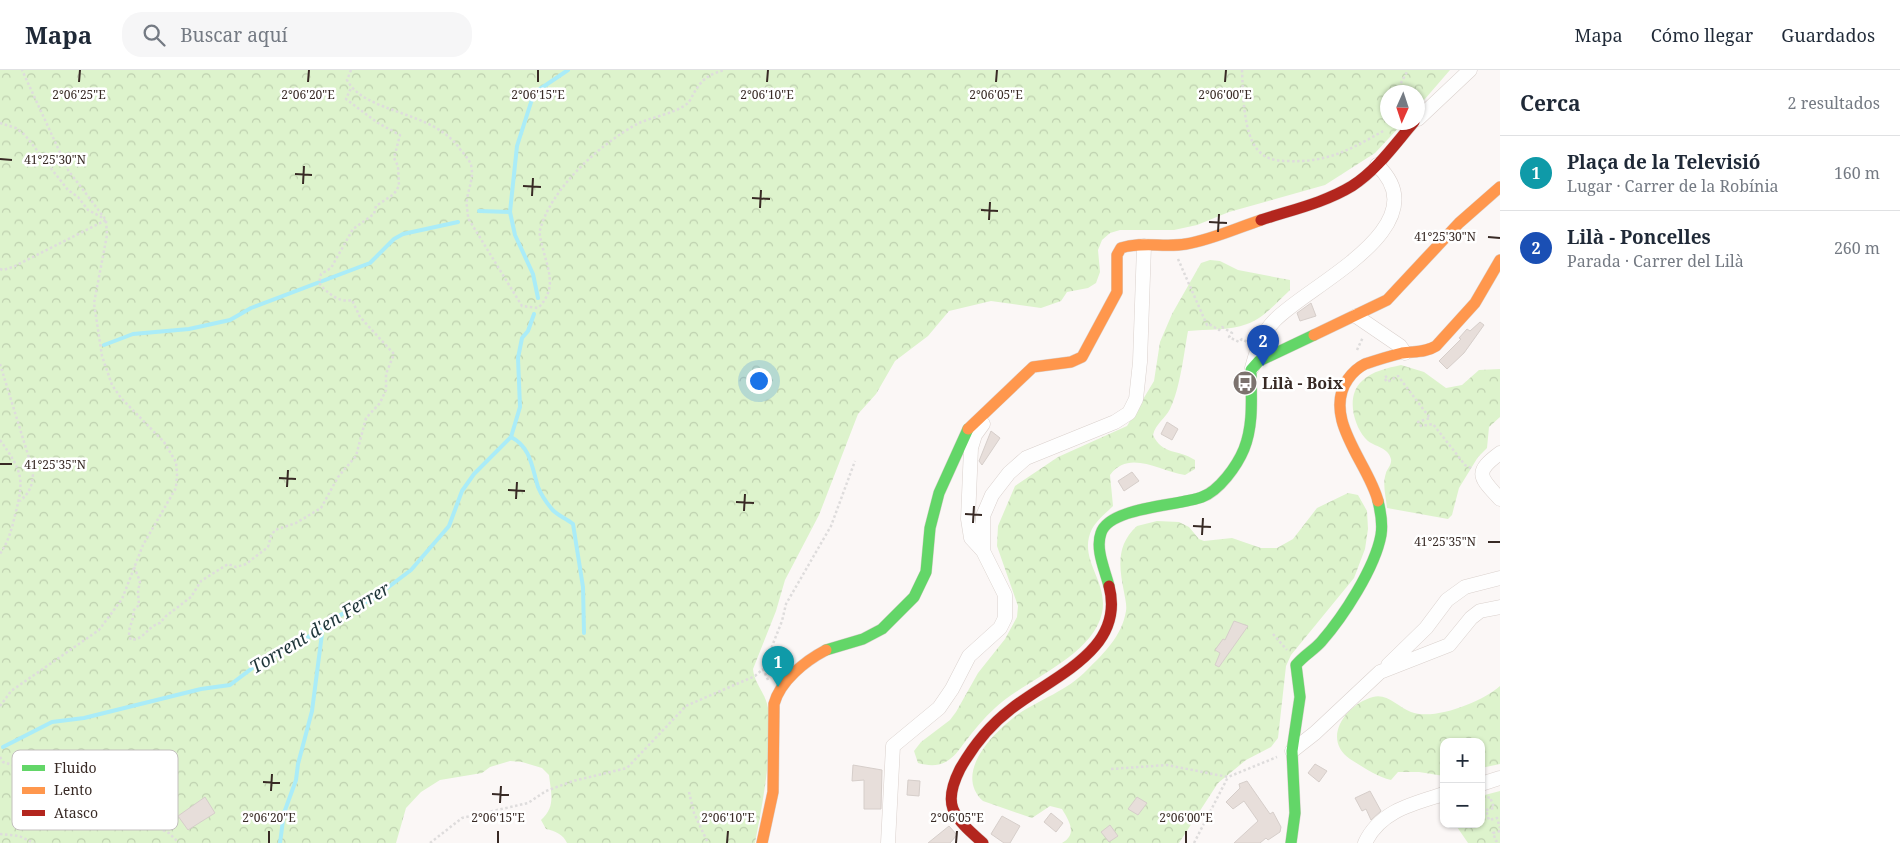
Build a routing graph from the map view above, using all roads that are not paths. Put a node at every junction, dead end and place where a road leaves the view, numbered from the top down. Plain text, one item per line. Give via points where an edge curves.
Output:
1 (1470, 70) edge
2 (1425, 113) edge
3 (1408, 130) edge
4 (1377, 165) junction
5 (1500, 187) edge
6 (1144, 246) junction
7 (1500, 260) edge
8 (1356, 316) junction
9 (1405, 353) junction
10 (1251, 370) junction
11 (992, 407) junction
12 (1500, 453) edge
13 (1500, 499) edge
14 (983, 551) junction
15 (1500, 578) edge
16 (1500, 607) edge
17 (1380, 672) junction
18 (1292, 751) junction
19 (1500, 778) edge
20 (1484, 783) edge
21 (1440, 795) edge
22 (762, 843) edge
23 (888, 843) edge
24 (983, 843) edge
25 (1291, 843) edge
26 (1365, 843) edge

1 - 2 street
3 - 4 street
4 - 6 street via 1353,185 1274,217 1174,246
4 - 10 street via 1394,192 1394,210 1388,226 1345,267 1276,318 1260,341
5 - 8 street via 1459,223 1387,300
6 - 11 street via 1129,244 1118,251 1117,292 1082,357 1073,362 1033,367
6 - 14 street via 1140,362 1136,399 1129,413 1115,422 1026,458 1009,473 992,495 983,516
7 - 9 street via 1475,303 1442,341 1430,350
8 - 9 street via 1400,346
8 - 10 street via 1268,356
9 - 18 street via 1358,367 1343,387 1340,411 1377,493 1382,516 1380,539 1371,562 1332,629 1298,662 1295,669 1300,712
10 - 24 street via 1250,429 1243,451 1222,482 1203,497 1119,516 1108,522 1100,534 1098,547 1114,595 1114,612 1107,629 1084,656 993,724 963,764 952,790 951,804 957,817
11 - 14 street via 975,435 970,454 968,519 971,538
11 - 22 street via 968,428 946,476 930,528 924,577 914,597 882,629 809,659 777,692 774,704 773,792
12 - 13 street via 1484,465 1481,473 1483,480
14 - 23 street via 1005,595 1005,618 1000,628 971,652 939,708 893,746
15 - 17 street via 1465,587 1447,600 1406,650
16 - 17 street via 1480,612 1449,645
17 - 18 street
18 - 25 street via 1294,813
19 - 20 street
21 - 26 street via 1392,812 1378,822

